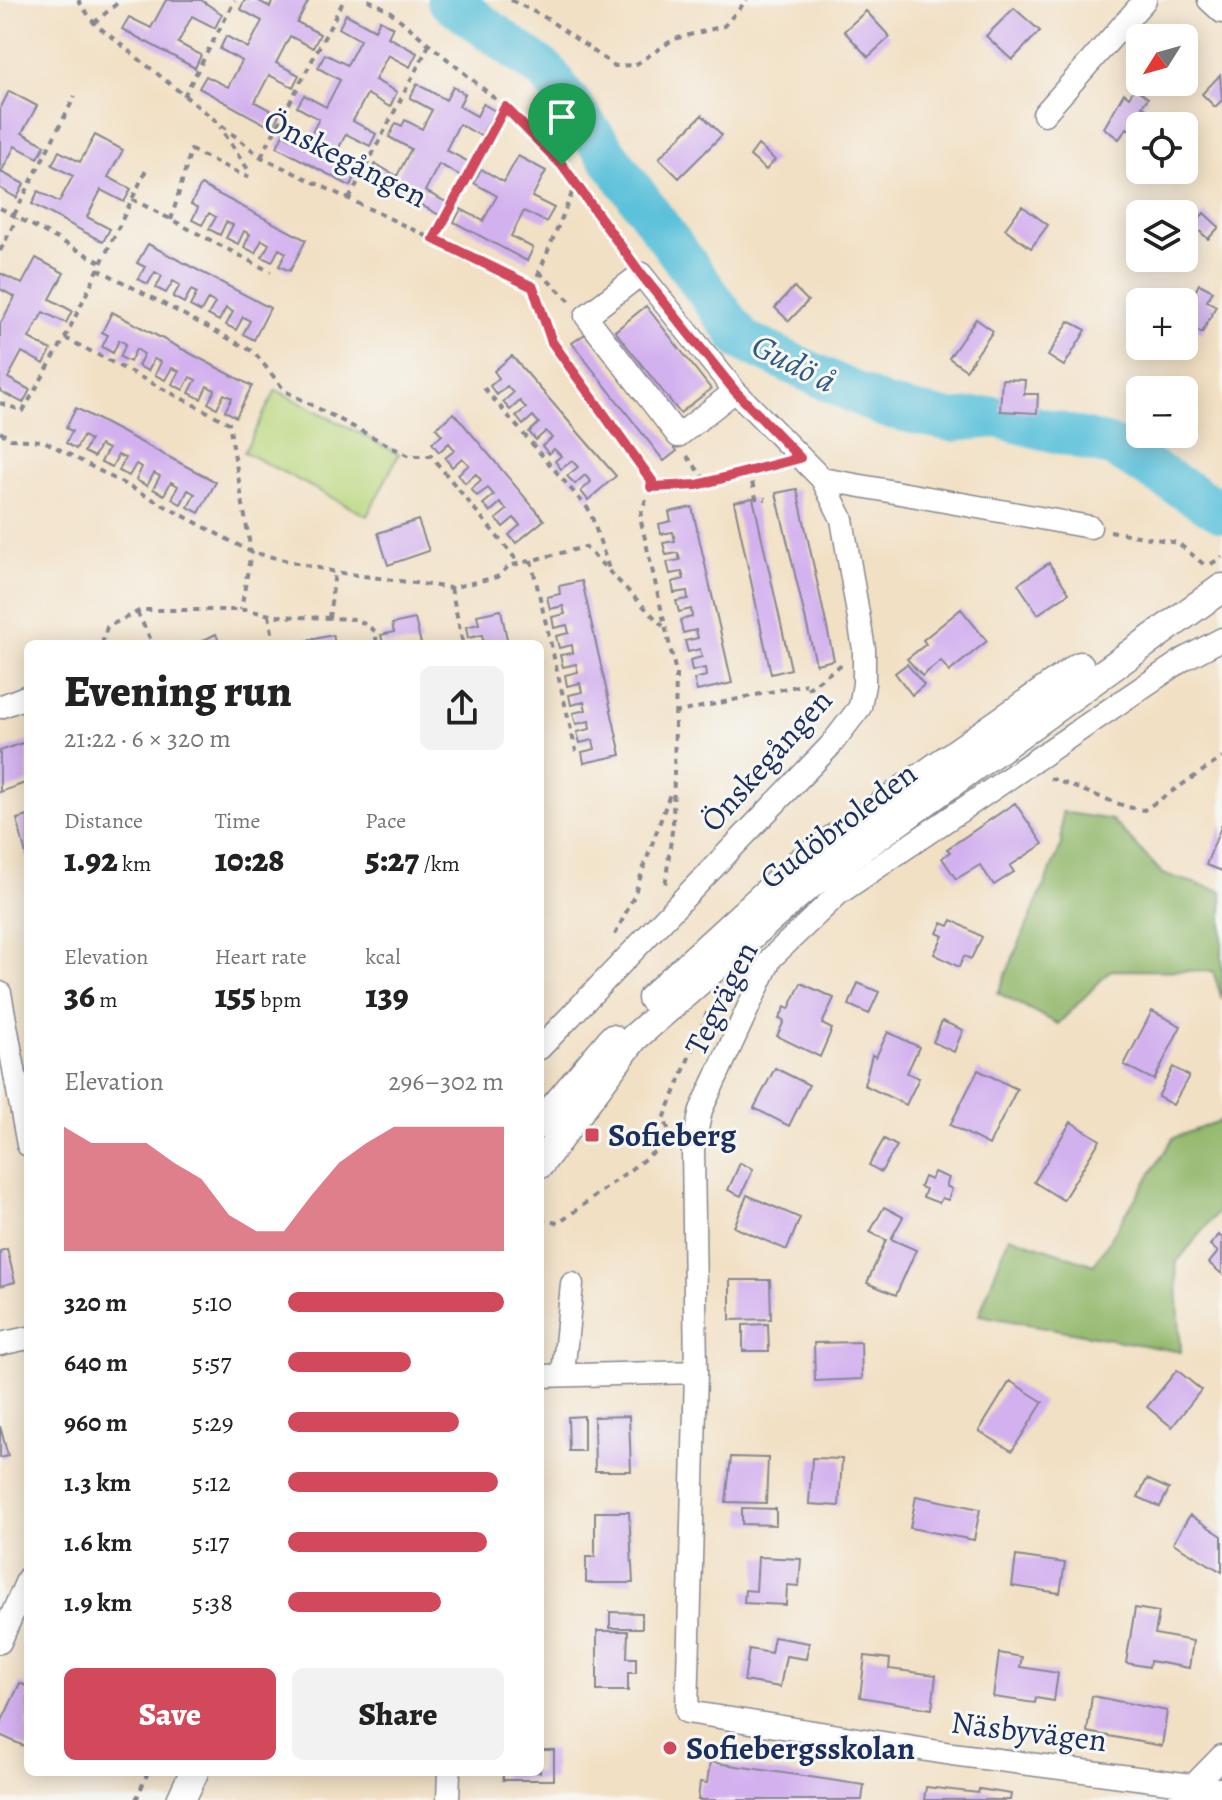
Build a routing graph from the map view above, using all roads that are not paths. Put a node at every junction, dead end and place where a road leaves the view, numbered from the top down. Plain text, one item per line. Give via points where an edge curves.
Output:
1 (1145, 0) edge
2 (1209, 0) edge
3 (1222, 12) edge
4 (1044, 114) dead end
5 (735, 391) junction
6 (822, 479) junction
7 (1090, 527) road end
8 (1220, 576) edge
9 (1222, 639) edge
10 (24, 698) edge
11 (0, 707) edge
12 (0, 993) edge
13 (544, 1044) edge
14 (544, 1119) edge
15 (24, 1123) edge
16 (544, 1159) edge
17 (572, 1284) dead end
18 (24, 1339) edge
19 (0, 1344) edge
20 (696, 1372) junction
21 (563, 1374) junction
22 (544, 1376) edge
23 (24, 1587) edge
24 (0, 1642) edge
25 (687, 1712) joint
26 (1222, 1756) edge
27 (172, 1776) edge
28 (192, 1776) edge
29 (449, 1776) edge
30 (1196, 1785) junction
31 (1222, 1789) edge
32 (162, 1800) edge
33 (181, 1800) edge
34 (448, 1800) edge
35 (1179, 1800) edge

1 - 4 street
2 - 3 street
5 - 5 street, Önskegången via 641,274 586,316 678,436
5 - 6 street, Önskegången
6 - 7 street
6 - 13 street, Önskegången via 842,519 864,649 860,707 830,746
8 - 14 main road, Gudöbroleden via 798,864 621,1028
8 - 16 main road, Gudöbroleden via 803,890 634,1038
9 - 20 street, Tegvägen via 1184,659 838,894 771,958 701,1110 693,1149
10 - 11 street
12 - 15 street
17 - 21 street
18 - 19 street
20 - 21 street
20 - 25 street, Tegvägen
21 - 22 street
23 - 24 street
25 - 30 street, Näsbyvägen
26 - 30 street
27 - 32 main road
28 - 33 main road
29 - 34 street
30 - 31 street, Näsbyvägen
30 - 35 street

